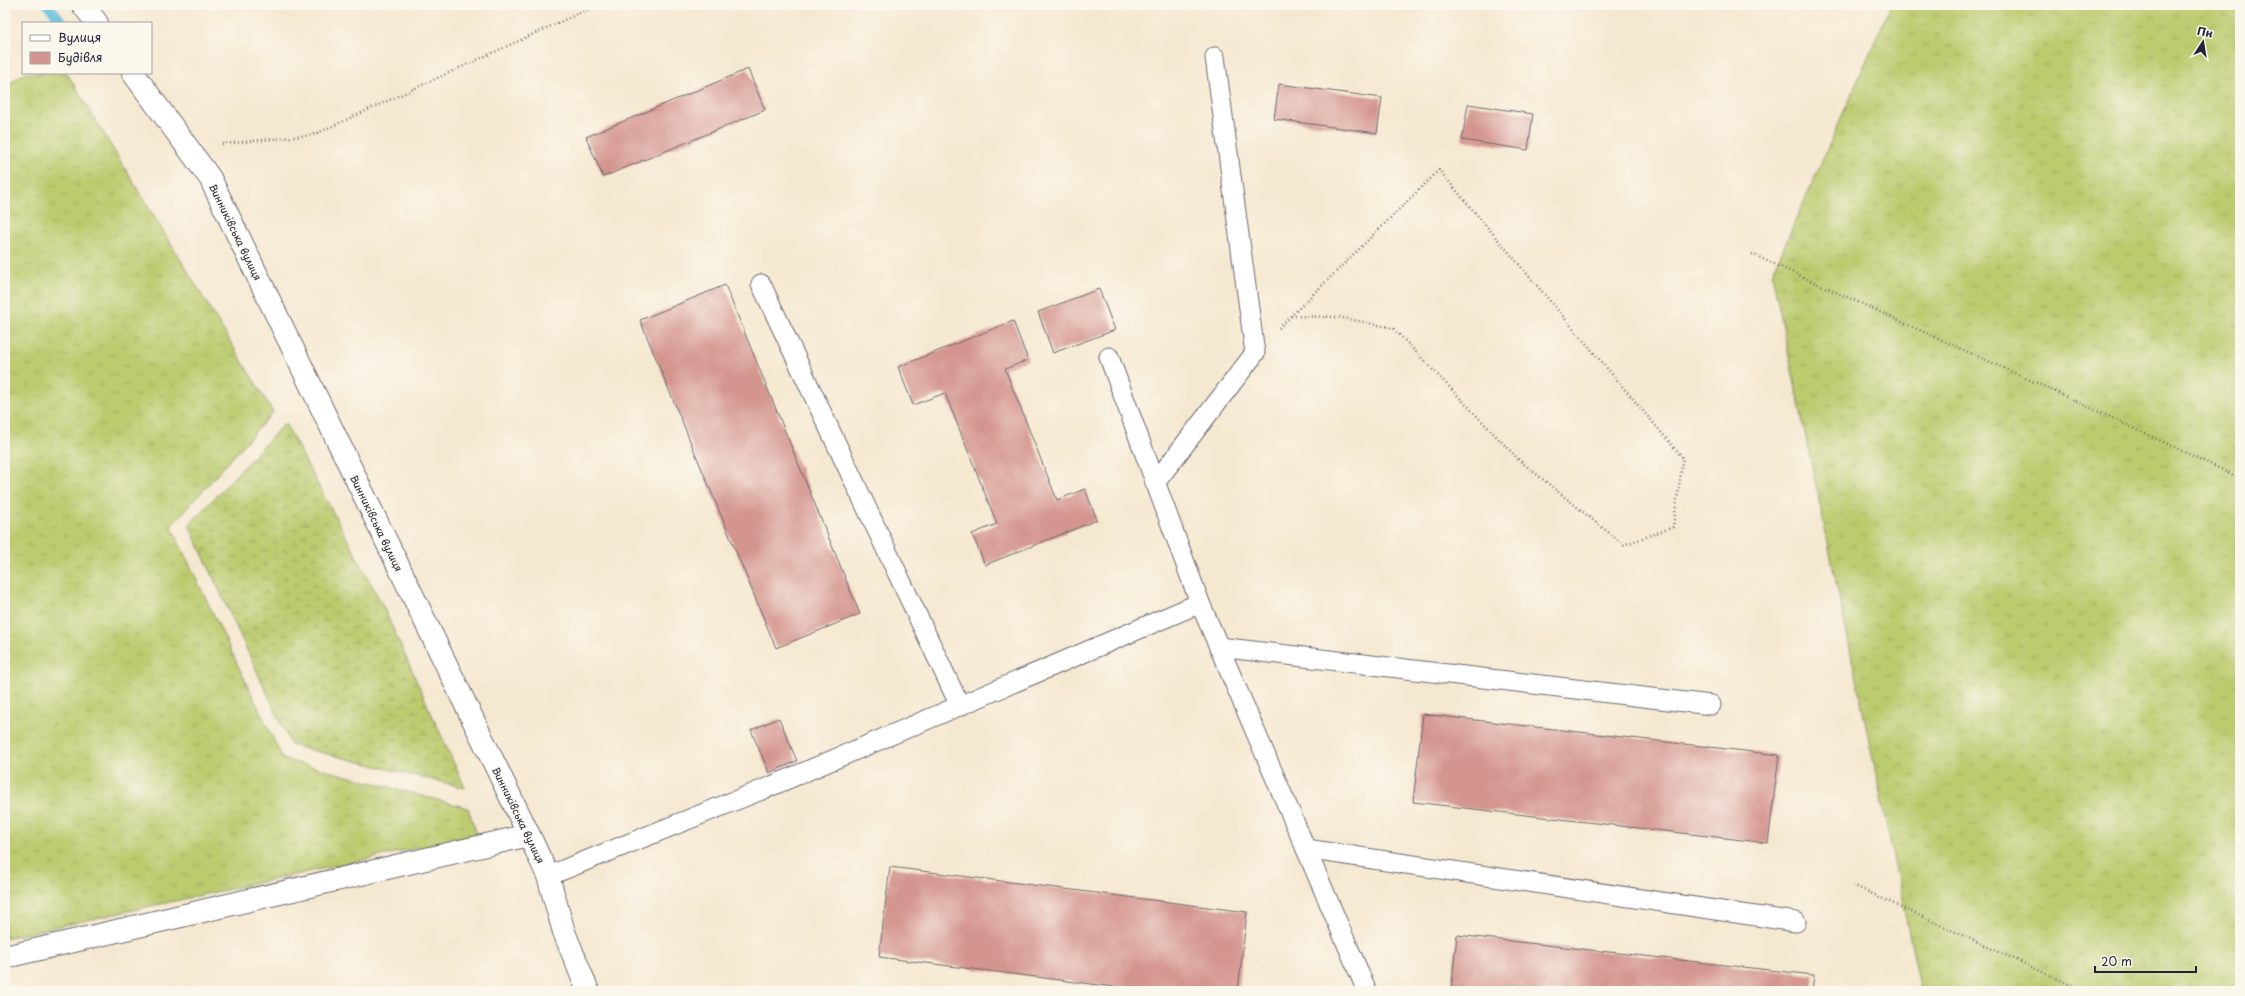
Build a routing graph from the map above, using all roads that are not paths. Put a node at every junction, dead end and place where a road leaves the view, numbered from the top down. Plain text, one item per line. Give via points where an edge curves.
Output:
1 (83, 5) edge
2 (96, 22) edge
3 (1215, 57) dead end
4 (134, 74) edge
5 (761, 284) dead end
6 (1109, 357) dead end
7 (1155, 483) junction
8 (1200, 603) junction
9 (1219, 647) junction
10 (1711, 705) dead end
11 (960, 706) junction
12 (529, 835) junction
13 (1306, 849) junction
14 (548, 876) junction
15 (1796, 922) dead end
16 (5, 957) edge
17 (588, 991) edge
18 (1367, 991) edge

1 - 2 main road
3 - 7 lane via 1255,353
4 - 12 main road, Винниківська вулиця via 210,178
5 - 11 lane
6 - 7 lane
7 - 8 lane
8 - 9 lane
8 - 11 lane
9 - 10 lane
9 - 13 lane
11 - 14 lane via 774,785
12 - 14 main road, Винниківська вулиця
12 - 16 main road
13 - 15 lane
13 - 18 lane
14 - 17 main road, Винниківська вулиця via 564,932

